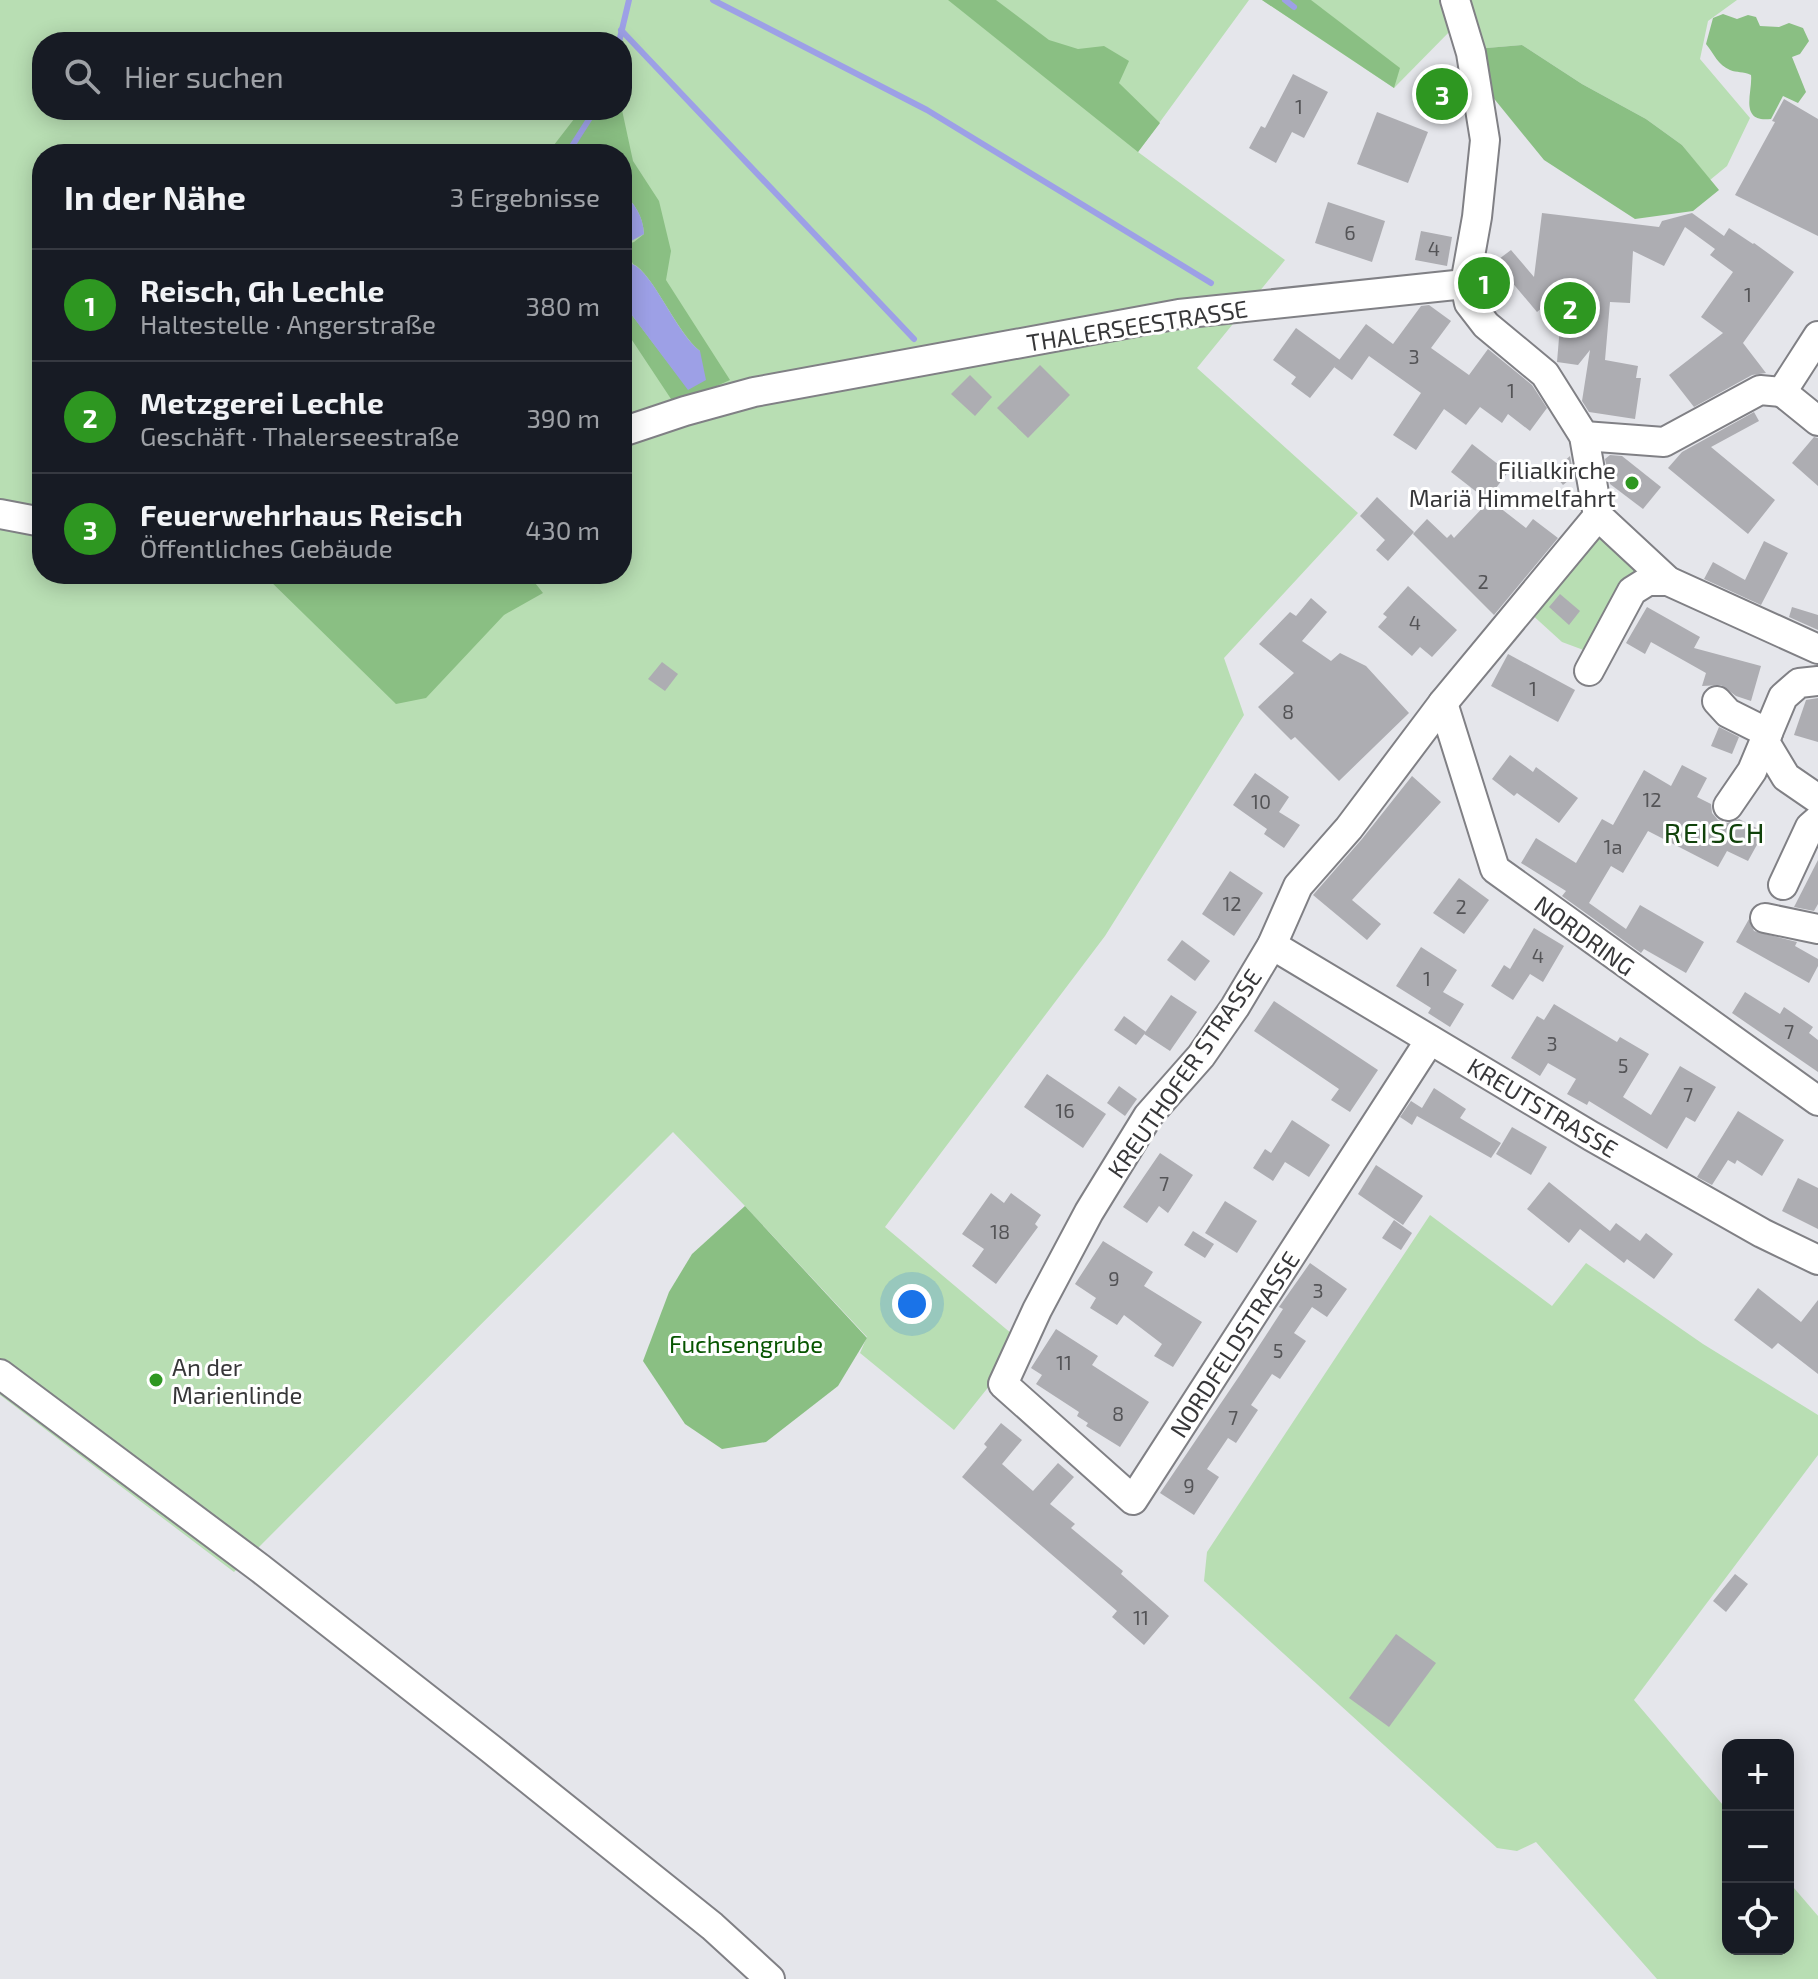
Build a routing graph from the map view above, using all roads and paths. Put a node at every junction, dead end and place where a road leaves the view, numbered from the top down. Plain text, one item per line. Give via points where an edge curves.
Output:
1 (1455, 0) edge
2 (1465, 284) junction
3 (1818, 336) edge
4 (1782, 392) junction
5 (1818, 421) edge
6 (632, 429) edge
7 (1584, 436) junction
8 (0, 514) edge
9 (1598, 516) junction
10 (32, 520) edge
11 (1668, 581) junction
12 (1818, 649) edge
13 (1589, 671) dead end
14 (1818, 681) edge
15 (1717, 701) dead end
16 (1443, 703) junction
17 (1766, 738) junction
18 (1817, 799) edge
19 (1728, 806) dead end
20 (1783, 885) dead end
21 (1765, 918) dead end
22 (1818, 929) edge
23 (1272, 945) junction
24 (1430, 1040) junction
25 (1818, 1101) edge
26 (1818, 1260) edge
27 (0, 1374) edge
28 (1003, 1384) joint
29 (770, 1979) edge

1 - 2 street via 1471,53 1485,140
2 - 6 street, THALERSEESTRASSE via 1179,314 754,392
2 - 7 street via 1469,303 1486,325 1545,374
3 - 4 street
4 - 5 street
4 - 7 street via 1760,390 1664,442
7 - 9 street
8 - 10 street
9 - 11 street
9 - 16 street, KREUTHOFER STRASSE
11 - 12 street
11 - 13 street via 1648,581 1632,591
14 - 17 street via 1799,683 1783,697
15 - 17 street
16 - 23 street, KREUTHOFER STRASSE via 1298,886
16 - 25 street, NORDRING via 1495,869
17 - 18 street via 1786,777
17 - 19 street
18 - 20 street
21 - 22 street
23 - 24 street, KREUTSTRASSE
23 - 28 street, KREUTHOFER STRASSE via 1201,1056 1138,1132 1089,1212
24 - 26 street, KREUTSTRASSE via 1762,1233
24 - 28 street, NORDFELDSTRASSE via 1133,1500
27 - 29 street via 491,1749 712,1926

